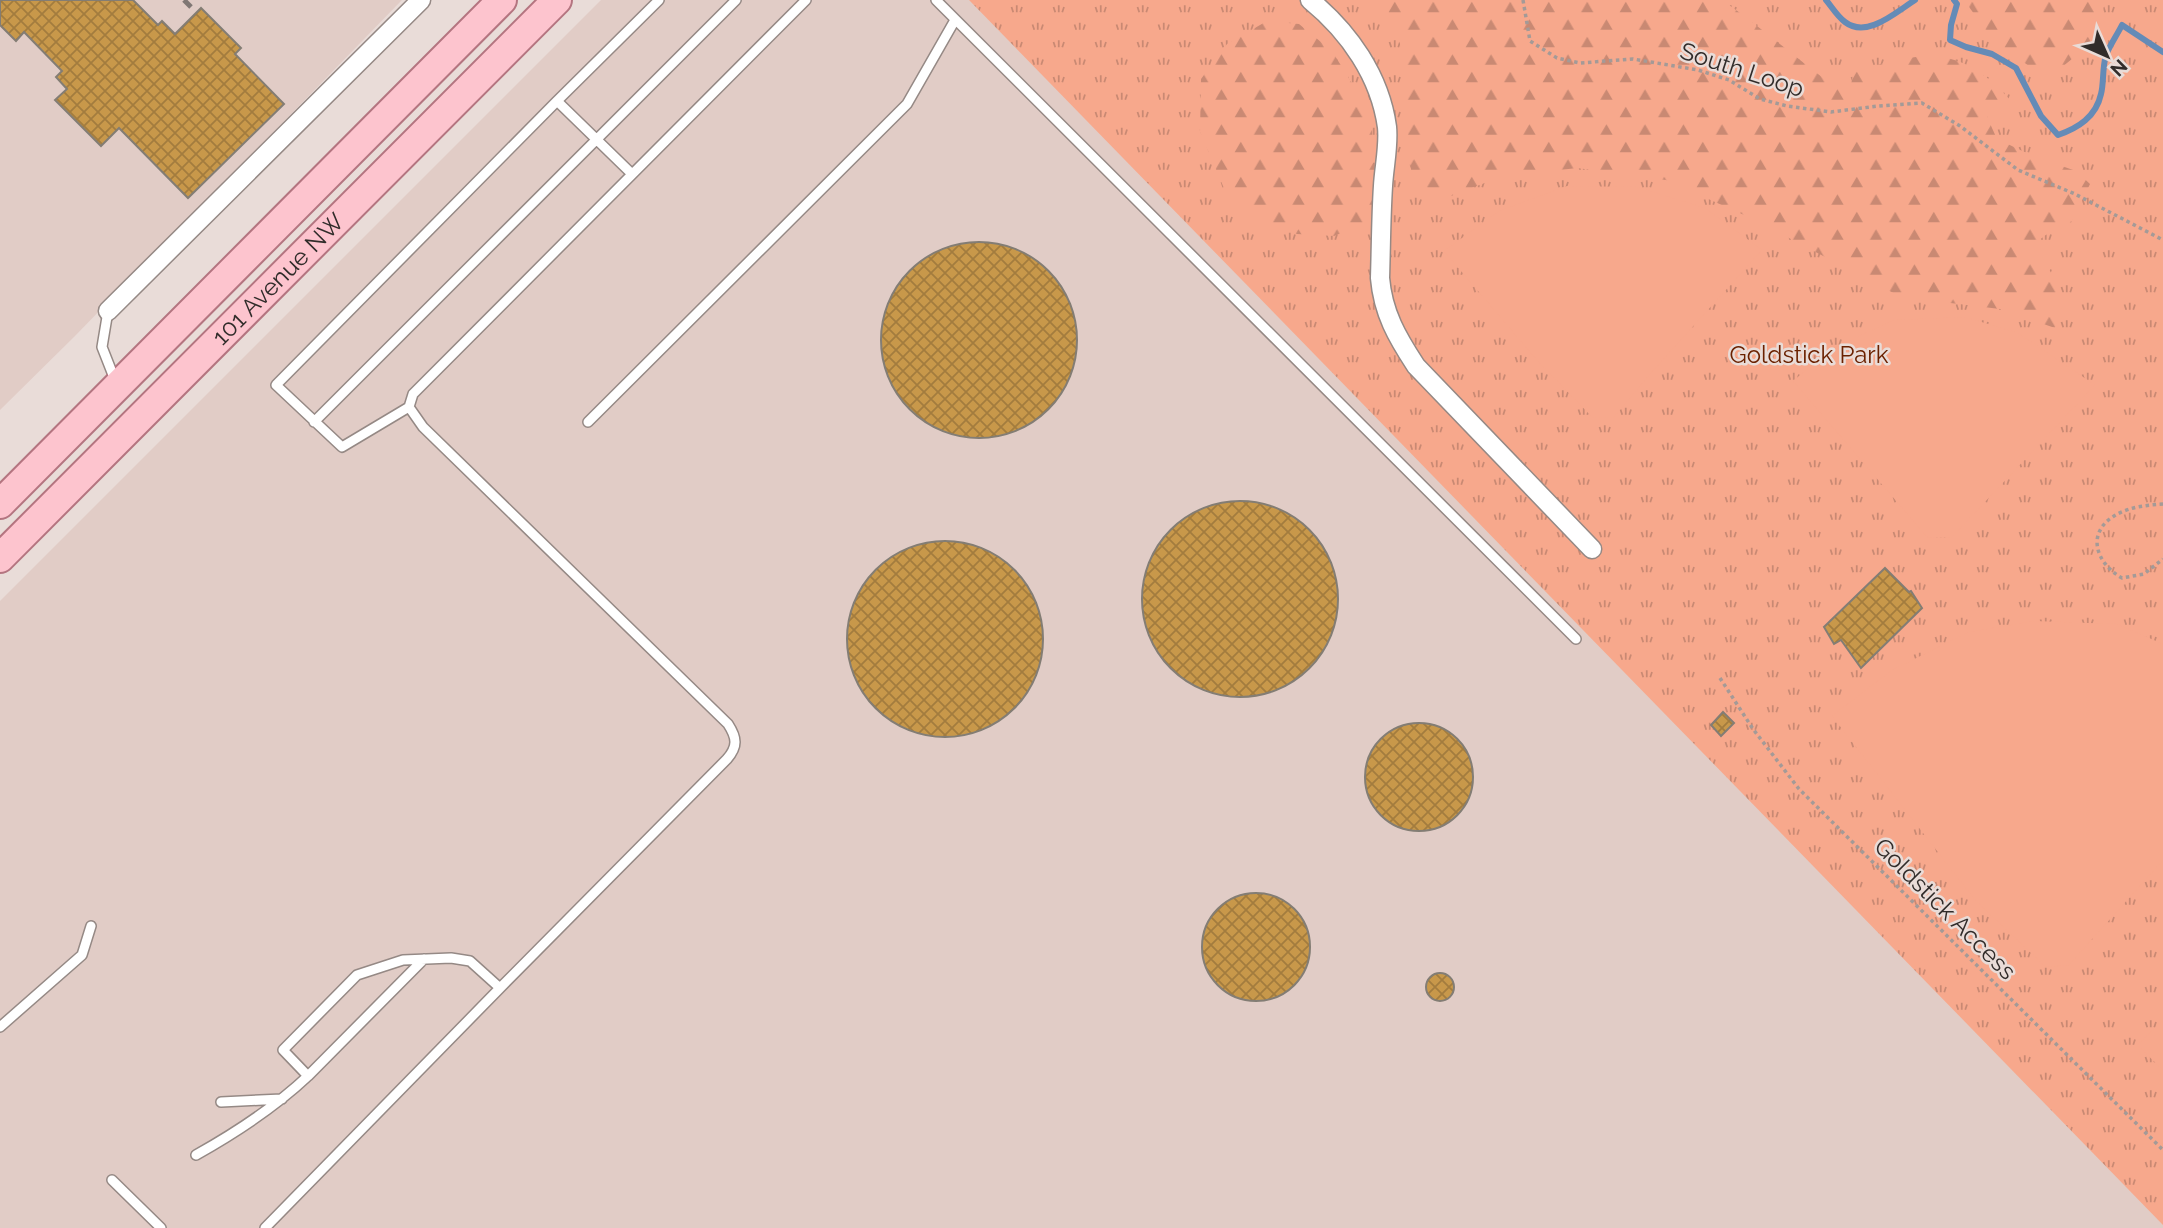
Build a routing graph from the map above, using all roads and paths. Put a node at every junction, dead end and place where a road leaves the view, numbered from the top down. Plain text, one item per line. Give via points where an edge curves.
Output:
1 (421, 0) edge
2 (502, 0) edge
3 (557, 0) edge
4 (659, 0) edge
5 (736, 0) edge
6 (806, 0) edge
7 (936, 0) edge
8 (1310, 0) edge
9 (1523, 0) edge
10 (955, 20) junction
11 (557, 101) junction
12 (596, 139) junction
13 (632, 174) junction
14 (2163, 240) edge
15 (108, 312) joint
16 (118, 386) junction
17 (409, 407) junction
18 (314, 422) junction
19 (587, 422) dead end
20 (0, 504) edge
21 (2163, 504) edge
22 (1592, 549) dead end
23 (0, 558) edge
24 (2163, 559) edge
25 (1576, 639) dead end
26 (1720, 678) dead end
27 (91, 926) dead end
28 (424, 959) junction
29 (500, 988) junction
30 (0, 1027) edge
31 (308, 1076) junction
32 (284, 1099) junction
33 (221, 1102) dead end
34 (2163, 1150) edge
35 (196, 1155) dead end
36 (112, 1180) dead end
37 (161, 1228) edge
38 (265, 1228) edge

1 - 15 street
2 - 16 main road, 101 Avenue NW
3 - 23 main road, 101 Avenue NW
4 - 11 lane
5 - 12 lane
6 - 13 lane
7 - 10 lane
8 - 22 street via 1355,46 1381,102 1387,128 1380,278 1382,299 1398,338 1416,366
9 - 14 path, South Loop via 1530,41 1557,58 1580,63 1633,59 1688,68 1729,80 1760,99 1831,113 1922,103 2018,170
10 - 19 lane via 906,104
10 - 25 lane
11 - 12 lane
11 - 18 lane via 275,385
12 - 13 lane
12 - 18 lane
13 - 17 lane via 413,394
15 - 16 lane via 102,347
16 - 20 main road, 101 Avenue NW
17 - 18 lane via 342,447
17 - 29 lane via 423,427 736,736 735,750 727,759
21 - 24 path via 2114,515 2095,541 2106,566 2122,578 2144,574
26 - 34 path, Goldstick Access via 1799,789
27 - 30 lane via 82,955
28 - 29 lane via 470,961
28 - 31 lane
28 - 31 lane via 403,960 357,975 283,1050
29 - 38 lane
31 - 32 lane
32 - 33 lane
32 - 35 lane
36 - 37 lane

